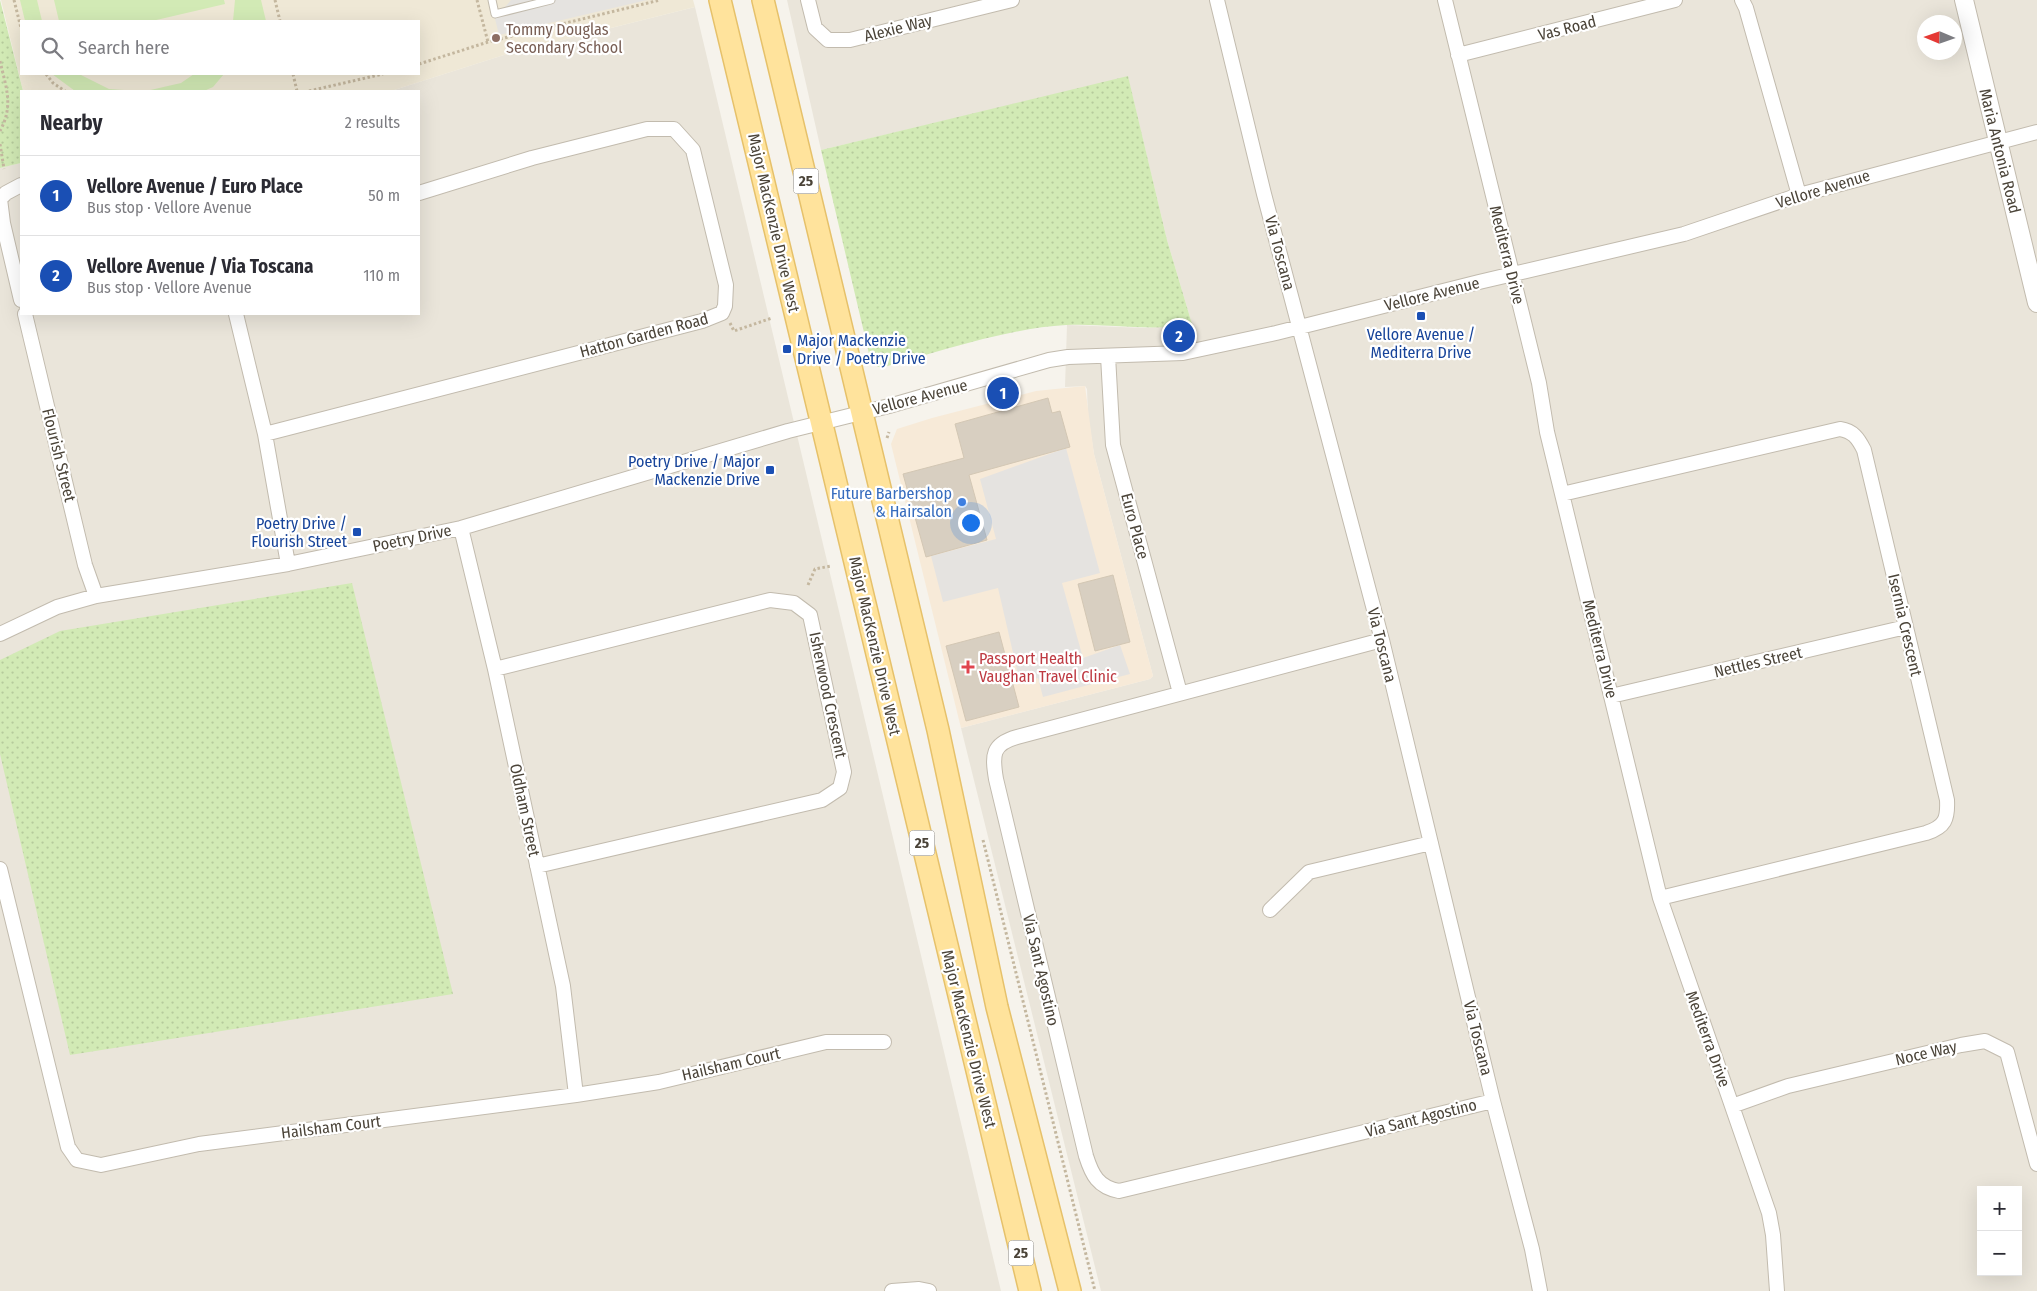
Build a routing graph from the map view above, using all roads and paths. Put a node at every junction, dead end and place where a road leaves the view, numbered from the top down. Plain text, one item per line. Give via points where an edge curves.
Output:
1 (14, 0) edge
2 (275, 0) edge
3 (477, 0) edge
4 (492, 0) edge
5 (551, 0) edge
6 (660, 0) edge
7 (720, 0) edge
8 (763, 0) edge
9 (808, 0) edge
10 (1012, 0) edge
11 (1218, 0) edge
12 (1445, 0) edge
13 (1676, 0) edge
14 (1742, 0) edge
15 (1964, 0) edge
16 (280, 20) edge
17 (20, 24) edge
18 (488, 42) junction
19 (1458, 56) junction
20 (0, 61) edge
21 (420, 64) edge
22 (47, 75) edge
23 (293, 75) edge
24 (378, 75) edge
25 (64, 90) edge
26 (297, 90) edge
27 (313, 90) edge
28 (0, 131) edge
29 (2037, 132) edge
30 (1998, 142) junction
31 (0, 144) edge
32 (4, 169) dead end
33 (20, 186) edge
34 (420, 193) edge
35 (1799, 194) junction
36 (1512, 274) junction
37 (20, 296) edge
38 (2037, 303) edge
39 (722, 313) junction
40 (25, 315) edge
41 (236, 315) edge
42 (772, 318) dead end
43 (1300, 327) junction
44 (1108, 356) junction
45 (861, 413) junction
46 (822, 423) junction
47 (889, 432) dead end
48 (265, 434) junction
49 (886, 440) dead end
50 (1562, 494) junction
51 (461, 528) junction
52 (288, 564) junction
53 (831, 566) dead end
54 (808, 585) dead end
55 (96, 596) junction
56 (1906, 627) junction
57 (0, 634) edge
58 (1382, 640) junction
59 (495, 668) junction
60 (1180, 693) junction
61 (1611, 696) junction
62 (982, 836) dead end
63 (1431, 843) junction
64 (537, 866) junction
65 (0, 869) edge
66 (1660, 898) junction
67 (1270, 910) dead end
68 (884, 1042) dead end
69 (576, 1095) junction
70 (1493, 1101) junction
71 (1732, 1106) junction
72 (2037, 1164) edge
73 (892, 1291) edge
74 (929, 1291) edge
75 (1030, 1291) edge
76 (1070, 1291) edge
77 (1094, 1291) edge
78 (1540, 1291) edge
79 (1777, 1291) edge

1 - 17 path
2 - 16 path
3 - 18 path
4 - 5 lane via 496,14
6 - 18 path
7 - 46 main road, Major MacKenzie Drive West / 25
8 - 45 main road, 25
9 - 10 street, Alexie Way via 815,28 828,40 850,40
11 - 43 street, Via Toscana via 1264,194
12 - 19 street, Mediterra Drive
13 - 19 street, Vas Road
14 - 35 street
15 - 30 street, Maria Antonia Road
18 - 21 path
19 - 36 street, Mediterra Drive
20 - 28 path via 9,102
22 - 25 path
23 - 26 path
24 - 27 path
29 - 30 street, Vellore Avenue
30 - 35 street, Vellore Avenue
30 - 38 street, Maria Antonia Road
31 - 32 path
33 - 37 street via 0,200
34 - 39 street, Hatton Garden Road via 532,158 637,131 674,129 693,150 726,285
35 - 36 street, Vellore Avenue via 1684,234
36 - 43 street, Vellore Avenue
36 - 50 street, Mediterra Drive
39 - 42 path via 734,331
39 - 48 street, Hatton Garden Road via 702,321
40 - 55 street, Flourish Street via 85,565
41 - 48 street
43 - 44 street, Vellore Avenue via 1200,350
43 - 58 street, Via Toscana
44 - 45 street, Vellore Avenue via 1049,360
44 - 60 street, Euro Place via 1113,444
45 - 46 street, Vellore Avenue
45 - 76 main road, 25 via 938,730 998,1007
46 - 51 street, Poetry Drive
46 - 75 main road, Major MacKenzie Drive West / 25
47 - 49 path
48 - 52 street
50 - 56 street, Isernia Crescent via 1831,431 1848,430 1857,437 1864,450
50 - 61 street, Mediterra Drive
51 - 52 street, Poetry Drive
51 - 59 street, Oldham Street
52 - 55 street, Poetry Drive
53 - 54 path via 815,569
55 - 57 street, Poetry Drive via 57,607
56 - 61 street, Nettles Street
56 - 66 street, Isernia Crescent via 1948,800 1946,822 1926,833
58 - 60 street, Via Sant Agostino
58 - 63 street, Via Toscana
59 - 64 street, Oldham Street
59 - 64 street, Isherwood Crescent via 770,600 794,604 810,615 844,772 840,788 822,800
60 - 70 street, Via Sant Agostino via 1008,739 1000,743 995,752 996,779 1086,1156 1098,1182 1107,1189 1131,1189
61 - 66 street, Mediterra Drive
62 - 77 path
63 - 67 street via 1309,872
63 - 70 street, Via Toscana
64 - 69 street, Oldham Street via 563,986
65 - 69 street, Hailsham Court via 68,1147 77,1160 101,1166 199,1144
66 - 71 street, Mediterra Drive
68 - 69 street, Hailsham Court via 826,1042 659,1082
70 - 78 street, Via Toscana via 1532,1248
71 - 72 street, Noce Way via 1788,1086 1984,1041 2007,1052
71 - 79 street, Mediterra Drive via 1769,1213
73 - 74 street

